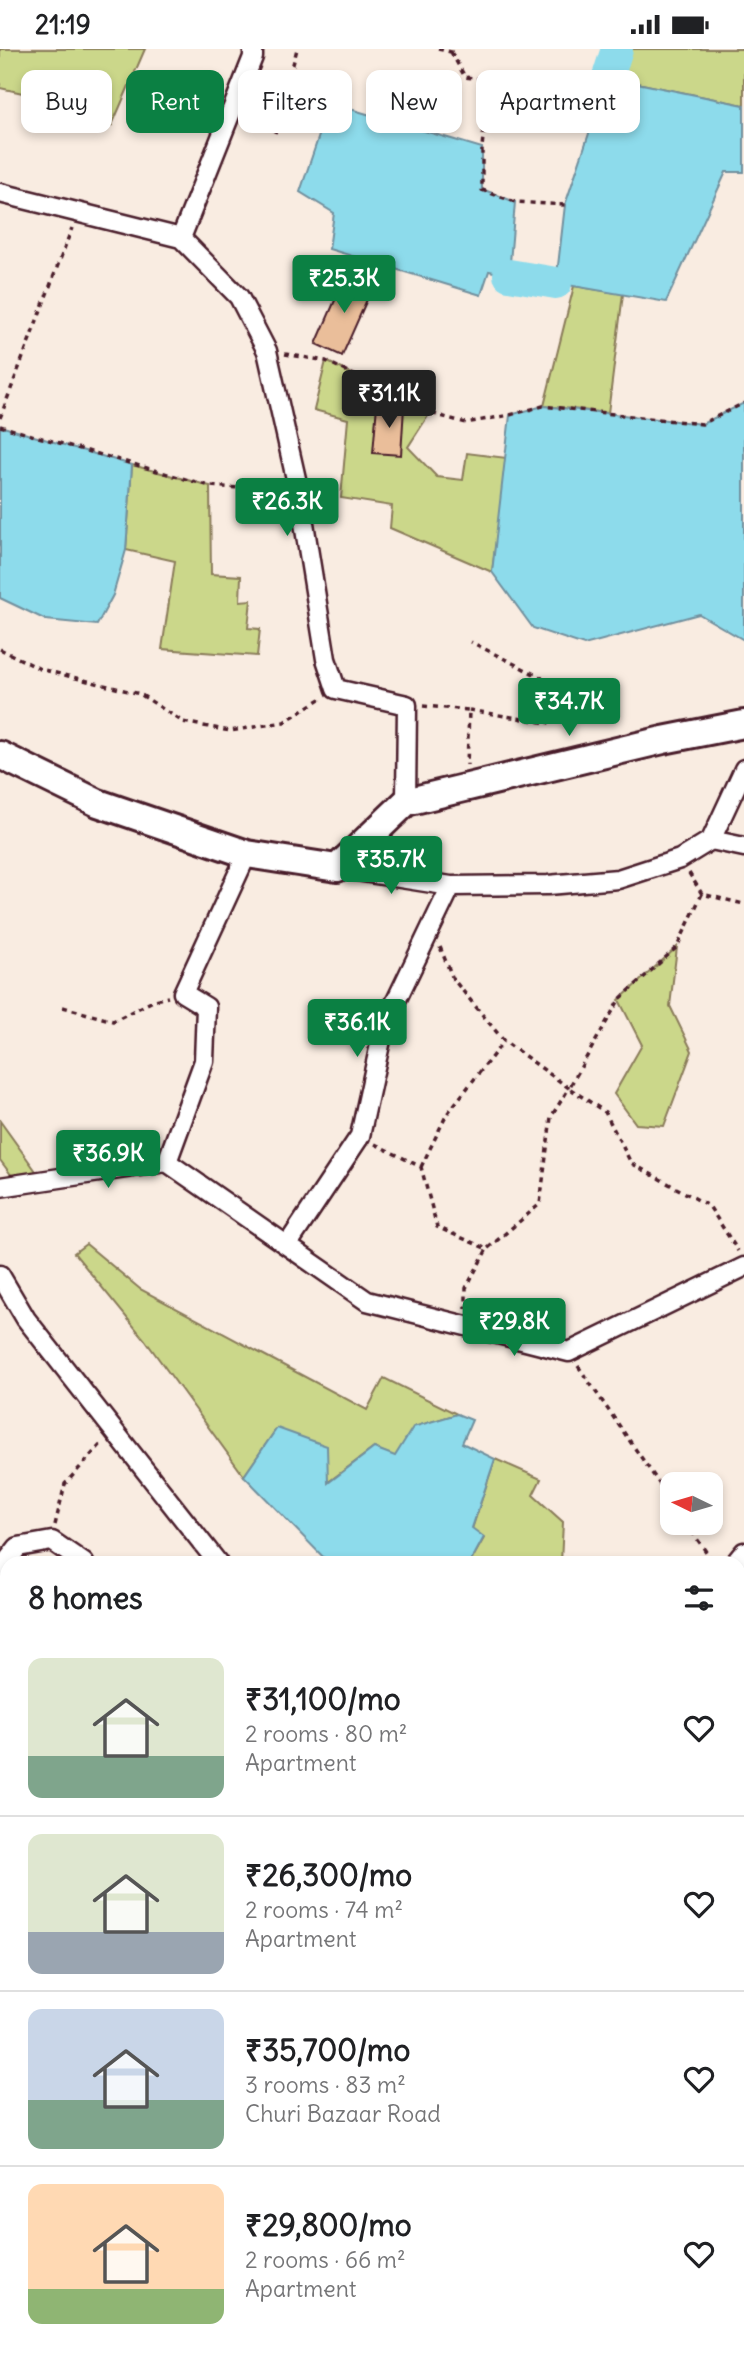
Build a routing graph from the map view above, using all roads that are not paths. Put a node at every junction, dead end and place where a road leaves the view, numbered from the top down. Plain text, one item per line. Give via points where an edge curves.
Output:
1 (254, 49) edge
2 (0, 193) edge
3 (181, 238) junction
4 (744, 724) edge
5 (0, 755) edge
6 (744, 769) edge
7 (406, 802) junction
8 (711, 840) junction
9 (744, 847) edge
10 (247, 854) junction
11 (337, 869) junction
12 (451, 886) junction
13 (167, 1162) junction
14 (0, 1187) edge
15 (288, 1244) junction
16 (744, 1266) edge
17 (0, 1275) edge
18 (11, 1556) edge
19 (74, 1556) edge
20 (208, 1556) edge

1 - 3 street
2 - 3 street
3 - 7 street via 239,297 267,351 299,492 326,659 336,689 407,705
4 - 7 main road
5 - 10 main road via 98,803
6 - 8 street
7 - 11 main road
8 - 9 street
8 - 12 street via 680,859 618,879
10 - 11 main road
10 - 13 street via 183,993 206,1007 204,1061
11 - 12 street
12 - 15 street via 384,1026 360,1136
13 - 14 street
13 - 15 street
15 - 16 street via 367,1301 569,1352
17 - 20 street via 26,1319
18 - 19 street via 18,1547 52,1541

